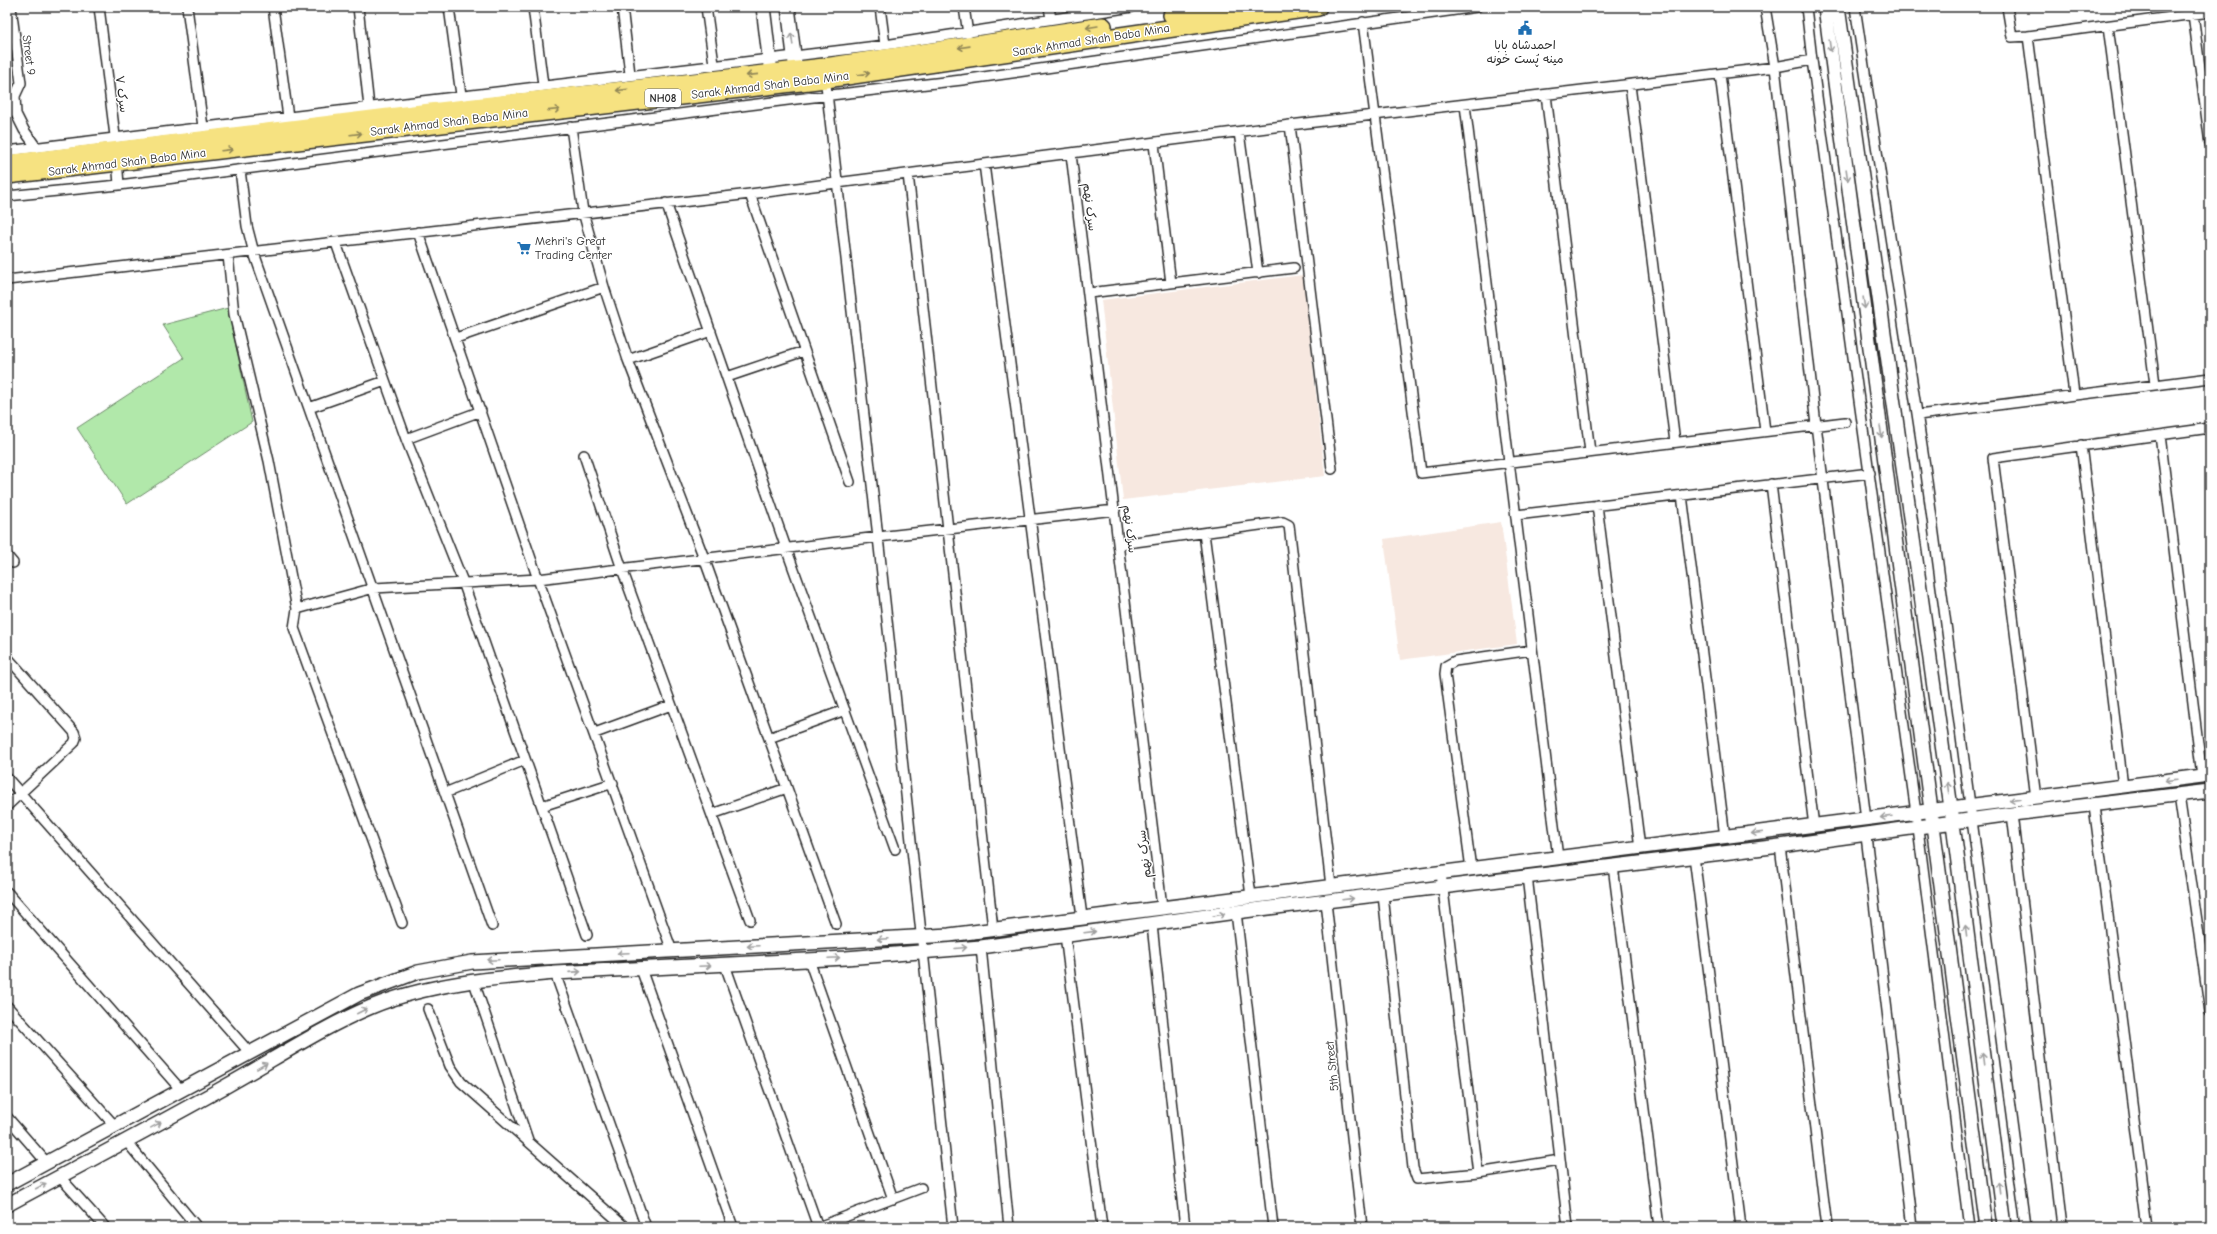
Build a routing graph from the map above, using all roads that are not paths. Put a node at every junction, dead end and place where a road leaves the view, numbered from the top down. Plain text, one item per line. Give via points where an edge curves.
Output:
1 (11, 7) edge
2 (99, 7) edge
3 (187, 7) edge
4 (273, 7) edge
5 (358, 7) edge
6 (449, 7) edge
7 (534, 7) edge
8 (622, 7) edge
9 (706, 7) edge
10 (763, 7) edge
11 (788, 7) edge
12 (880, 7) edge
13 (964, 7) edge
14 (1049, 7) edge
15 (1132, 7) edge
16 (1228, 7) edge
17 (1318, 7) edge
18 (1477, 7) edge
19 (1765, 7) edge
20 (1806, 7) edge
21 (1825, 7) edge
22 (1838, 7) edge
23 (1855, 7) edge
24 (2007, 7) edge
25 (2210, 12) edge
26 (2193, 14) junction
27 (1050, 19) junction
28 (1363, 22) junction
29 (2108, 26) junction
30 (968, 34) junction
31 (2028, 36) junction
32 (885, 45) junction
33 (1812, 60) junction
34 (795, 63) junction
35 (714, 64) junction
36 (770, 66) junction
37 (1774, 67) junction
38 (630, 74) junction
39 (1720, 74) junction
40 (825, 81) junction
41 (543, 85) junction
42 (1630, 85) junction
43 (460, 94) junction
44 (1546, 95) junction
45 (1465, 105) junction
46 (369, 107) junction
47 (1375, 115) junction
48 (288, 117) junction
49 (1290, 125) junction
50 (203, 127) junction
51 (571, 127) junction
52 (1239, 132) junction
53 (1154, 144) junction
54 (2210, 144) edge
55 (36, 147) junction
56 (7, 151) edge
57 (116, 151) junction
58 (1071, 154) junction
59 (7, 164) edge
60 (984, 164) junction
61 (240, 170) junction
62 (908, 174) junction
63 (7, 175) edge
64 (837, 183) junction
65 (119, 185) junction
66 (750, 194) junction
67 (7, 196) edge
68 (666, 203) junction
69 (583, 212) junction
70 (418, 232) junction
71 (336, 243) junction
72 (254, 253) junction
73 (228, 255) junction
74 (1294, 268) dead end
75 (1258, 273) junction
76 (7, 280) edge
77 (1171, 284) junction
78 (604, 287) junction
79 (1089, 293) junction
80 (711, 331) junction
81 (456, 338) junction
82 (804, 351) junction
83 (628, 360) junction
84 (727, 377) junction
85 (2210, 378) edge
86 (385, 381) junction
87 (2155, 384) junction
88 (2074, 394) junction
89 (309, 408) junction
90 (481, 411) junction
91 (1918, 415) junction
92 (1845, 422) dead end
93 (1816, 425) junction
94 (2210, 428) edge
95 (1765, 431) junction
96 (2160, 435) junction
97 (406, 439) junction
98 (1675, 442) junction
99 (2081, 445) junction
100 (1590, 452) junction
101 (584, 455) dead end
102 (1509, 463) junction
103 (1332, 469) dead end
104 (1870, 473) junction
105 (1823, 478) junction
106 (850, 482) dead end
107 (1771, 484) junction
108 (1682, 495) junction
109 (1597, 505) junction
110 (1115, 510) junction
111 (1516, 515) junction
112 (1031, 519) junction
113 (947, 528) junction
114 (1204, 533) junction
115 (878, 537) junction
116 (1120, 544) junction
117 (786, 548) junction
118 (704, 558) junction
119 (622, 569) junction
120 (538, 579) junction
121 (463, 582) junction
122 (374, 588) junction
123 (297, 609) junction
124 (1532, 650) junction
125 (7, 657) edge
126 (671, 705) junction
127 (845, 710) junction
128 (595, 733) junction
129 (769, 738) junction
130 (525, 760) junction
131 (2206, 776) edge
132 (7, 778) edge
133 (613, 783) junction
134 (2123, 786) junction
135 (787, 788) junction
136 (2210, 791) edge
137 (21, 793) junction
138 (445, 793) junction
139 (2179, 795) junction
140 (2036, 798) junction
141 (7, 806) edge
142 (542, 806) junction
143 (1969, 806) junction
144 (2094, 806) junction
145 (1951, 808) junction
146 (1931, 811) junction
147 (1916, 813) junction
148 (712, 814) junction
149 (2012, 814) junction
150 (1866, 819) junction
151 (1971, 820) junction
152 (1952, 823) junction
153 (1933, 825) junction
154 (1814, 826) junction
155 (1917, 827) junction
156 (1866, 836) junction
157 (1725, 837) junction
158 (1780, 846) junction
159 (1640, 848) junction
160 (895, 849) dead end
161 (1694, 856) junction
162 (1558, 858) junction
163 (1613, 866) junction
164 (1472, 869) junction
165 (1441, 873) junction
166 (1528, 876) junction
167 (1332, 886) junction
168 (1442, 888) junction
169 (7, 892) edge
170 (1383, 895) junction
171 (1251, 896) junction
172 (1326, 902) junction
173 (1162, 908) junction
174 (1236, 912) junction
175 (1082, 917) junction
176 (750, 920) dead end
177 (402, 923) dead end
178 (836, 924) dead end
179 (1152, 925) junction
180 (492, 926) dead end
181 (993, 929) junction
182 (587, 935) dead end
183 (1065, 935) junction
184 (922, 937) junction
185 (981, 947) junction
186 (672, 951) junction
187 (922, 952) junction
188 (809, 960) junction
189 (725, 965) junction
190 (641, 969) junction
191 (555, 973) junction
192 (474, 982) junction
193 (7, 1006) edge
194 (428, 1009) dead end
195 (2210, 1012) edge
196 (250, 1053) junction
197 (181, 1090) junction
198 (7, 1117) edge
199 (115, 1126) junction
200 (126, 1141) junction
201 (528, 1141) junction
202 (1560, 1160) junction
203 (47, 1163) junction
204 (1478, 1173) junction
205 (60, 1177) junction
206 (7, 1184) edge
207 (921, 1188) dead end
208 (893, 1199) junction
209 (7, 1205) edge
210 (104, 1227) edge
211 (197, 1227) edge
212 (626, 1227) edge
213 (646, 1227) edge
214 (733, 1227) edge
215 (818, 1227) edge
216 (952, 1227) edge
217 (1009, 1227) edge
218 (1102, 1227) edge
219 (1185, 1227) edge
220 (1273, 1227) edge
221 (1362, 1227) edge
222 (1568, 1227) edge
223 (1659, 1227) edge
224 (1741, 1227) edge
225 (1827, 1227) edge
226 (1913, 1227) edge
227 (1969, 1227) edge
228 (1986, 1227) edge
229 (2005, 1227) edge
230 (2026, 1227) edge
231 (2061, 1227) edge
232 (2148, 1227) edge

1 - 55 street, Street 9 via 21,83 15,96 16,114
2 - 57 street, سرک ۷
3 - 50 street
4 - 48 street
5 - 46 street
6 - 43 street
7 - 41 street
8 - 38 street
9 - 35 street
10 - 36 street
34 -> 11 street
12 - 32 street
13 - 30 street
14 - 27 street
15 - 27 street
16 -> 40 highway, NH08
40 -> 17 highway, Sarak Ahmad Shah Baba Mina / NH08
18 - 28 street
19 - 37 street
20 - 33 street
21 -> 146 street
145 -> 22 street
23 - 91 street
24 - 31 street via 2012,37
25 - 26 street
26 - 29 street
26 - 54 street
27 - 30 street
28 - 40 street via 962,80
28 - 47 street
29 - 31 street
29 - 87 street
30 - 32 street
31 - 88 street
32 - 34 street
33 - 37 street
33 - 104 street
34 - 36 highway, NH08
34 - 40 highway, NH08
35 - 36 street
35 - 38 street
36 -> 57 highway, NH08
37 - 39 street
37 - 93 street
38 - 41 street
39 - 42 street
39 - 95 street
40 - 51 street
57 -> 40 highway, Sarak Ahmad Shah Baba Mina / NH08 via 528,113
40 - 64 street
41 - 43 street
42 - 44 street
42 - 98 street
43 - 46 street
44 - 45 street
44 - 100 street
45 - 47 street
45 - 102 street
46 - 48 street
47 - 49 street
47 - 102 street via 1420,471 1424,474
48 - 50 street
49 - 52 street
49 - 103 street via 1326,402
50 - 57 street
51 - 61 street
51 - 69 street
52 - 53 street
52 - 75 street
53 - 58 street
53 - 77 street
55 - 56 street
55 - 57 street
57 - 59 highway, NH08
57 - 63 highway, Sarak Ahmad Shah Baba Mina / NH08
57 - 65 street, سرک ۷
58 - 60 street
58 - 79 street, سرک نهم
60 - 62 street
60 - 112 street
61 - 65 street
61 - 72 street via 246,226
62 - 64 street
62 - 113 street
64 - 66 street
64 - 115 street
65 - 67 street
66 - 68 street
66 - 82 street
68 - 69 street
68 - 80 street
69 - 70 street
69 - 78 street
70 - 71 street
70 - 81 street
71 - 72 street
71 - 86 street
72 - 73 street
72 - 89 street
73 - 76 street
73 - 123 street via 234,314 269,460
74 - 75 street
75 - 77 street
77 - 79 street
78 - 81 street
78 - 83 street
79 - 110 street, سرک نهم
80 - 83 street
80 - 84 street
81 - 90 street
82 - 84 street
82 - 106 street
83 - 118 street
84 - 117 street
85 - 87 street
86 - 89 street
86 - 97 street
87 - 88 street
88 - 91 street
89 - 122 street
90 - 97 street
90 - 120 street
91 - 143 street
92 - 93 street
93 - 95 street
93 - 105 street
94 - 96 street
95 - 98 street
96 - 99 street
96 - 131 street
97 - 121 street
98 - 100 street
99 - 134 street
99 - 140 street via 1993,458
100 - 102 street
101 - 119 street
102 - 111 street
104 - 105 street
104 - 147 street
105 - 107 street
105 - 150 street
107 - 108 street
107 - 154 street
108 - 109 street
108 - 157 street
109 - 111 street
109 - 159 street
110 - 112 street
110 - 116 street, سرک نهم
111 - 124 street
112 - 113 street
112 - 175 street
113 - 115 street
113 - 181 street
114 - 116 street
114 - 167 street via 1283,522 1289,525
114 - 171 street
115 - 117 street
115 - 184 street
116 - 173 street, سرک نهم
117 - 118 street
117 - 127 street
118 - 119 street
118 - 129 street
119 - 120 street
119 - 126 street
120 - 121 street
120 - 128 street
121 - 122 street
121 - 130 street
122 - 123 street
122 - 138 street
123 - 177 street via 294,628
124 - 162 street
124 - 164 street via 1455,661 1446,666 1445,674
125 - 137 street via 74,732 76,738 74,744
126 - 128 street
126 - 148 street
127 - 129 street
127 - 160 street
128 - 133 street
129 - 135 street
130 - 138 street
130 - 142 street
131 -> 134 street
132 - 137 street
133 - 142 street
133 - 186 street
134 - 140 street
135 - 148 street
135 - 178 street
136 - 139 street
137 - 141 street
137 - 196 street
138 - 180 street
139 - 144 street
139 - 195 street
140 -> 143 street
142 - 182 street
143 - 145 street
143 - 151 street
144 - 149 street
144 - 232 street
145 - 146 street
145 - 152 street
146 - 147 street
146 - 153 street
147 -> 150 street
147 - 155 street
148 - 176 street
149 - 151 street
149 - 231 street
150 - 154 street
151 - 152 street
151 - 230 street
152 - 153 street
229 -> 152 street
153 - 155 street
153 - 228 street
154 -> 157 street
155 - 156 street
155 - 227 street
156 - 158 street
156 - 226 street
157 - 159 street
158 - 161 street
158 - 225 street
159 - 162 street
161 - 163 street
161 - 224 street
162 - 164 street
163 - 166 street
163 - 223 street
164 - 165 street
165 - 167 street
165 - 168 street
166 - 168 street
166 - 202 street
167 - 171 street
168 - 170 street
168 - 204 street
169 - 197 street
172 -> 170 street
170 - 204 street via 1415,1174 1417,1179 1423,1180
171 - 173 street
172 - 174 street
172 - 221 street, 5th Street
173 - 175 street
179 -> 174 street
174 - 220 street
175 - 181 street
183 -> 179 street
179 - 219 street
181 - 184 street
183 - 185 street
183 - 218 street
184 -> 186 street
184 - 187 street
187 -> 185 street
185 - 217 street
186 -> 196 street via 472,962 418,972 359,994
188 -> 187 street
187 - 216 street
188 - 189 street
188 - 208 street
190 -> 189 street
189 - 215 street
191 -> 190 street
190 - 214 street
191 - 192 street
191 - 213 street
200 -> 192 street via 327,1029 372,1007 425,990
192 - 201 street
193 - 199 street
194 - 201 street via 450,1066 461,1082
196 - 197 street
197 - 199 street
198 - 203 street
199 - 203 street
200 - 205 street
200 - 211 street
201 - 212 street
202 - 204 street
202 - 222 street
203 - 206 street
209 -> 205 street
205 - 210 street
207 - 208 street
208 - 215 street

